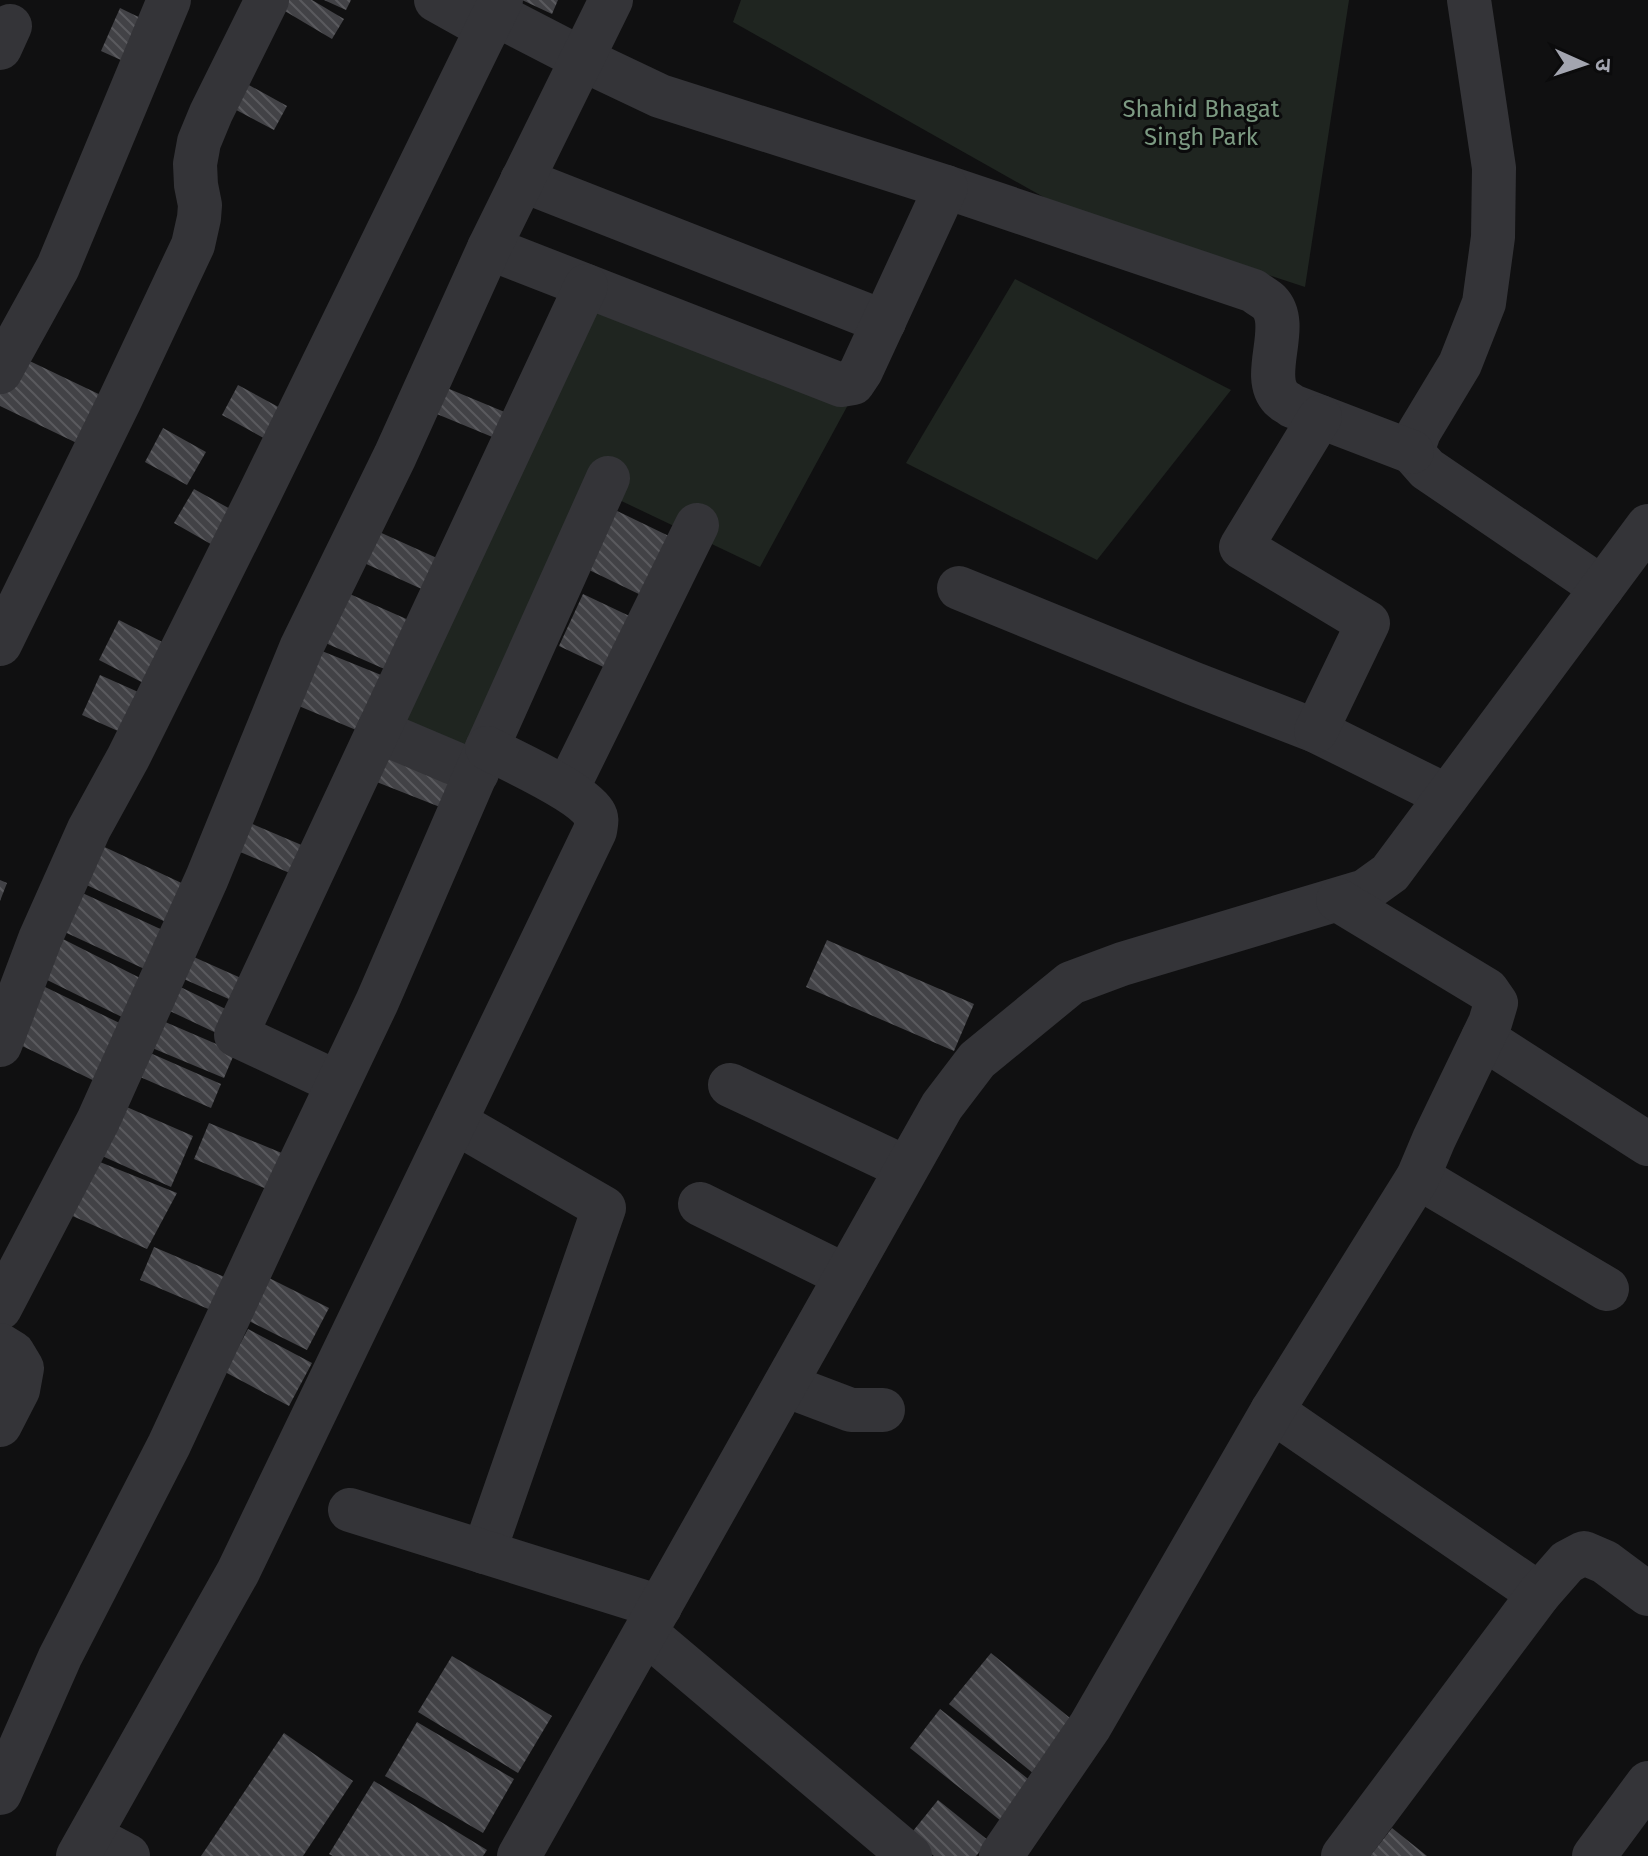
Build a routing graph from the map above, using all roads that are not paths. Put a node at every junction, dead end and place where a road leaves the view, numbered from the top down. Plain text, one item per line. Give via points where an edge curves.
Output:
1 (169, 0) edge
2 (267, 0) edge
3 (436, 0) edge
4 (611, 0) edge
5 (1469, 0) edge
6 (495, 15) edge
7 (582, 59) junction
8 (522, 180) junction
9 (946, 187) junction
10 (489, 248) junction
11 (586, 286) junction
12 (884, 322) junction
13 (0, 372) edge
14 (1320, 417) junction
15 (1412, 452) junction
16 (608, 478) dead end
17 (697, 525) dead end
18 (1648, 526) edge
19 (959, 588) dead end
20 (1602, 588) junction
21 (0, 644) edge
22 (378, 731) junction
23 (1316, 731) junction
24 (482, 760) junction
25 (567, 789) junction
26 (1447, 796) junction
27 (1338, 900) junction
28 (1483, 1038) junction
29 (0, 1045) edge
30 (338, 1083) junction
31 (730, 1085) dead end
32 (455, 1122) junction
33 (1648, 1144) edge
34 (906, 1168) junction
35 (1418, 1177) junction
36 (700, 1204) dead end
37 (846, 1276) junction
38 (1607, 1289) dead end
39 (0, 1308) edge
40 (0, 1345) edge
41 (785, 1385) junction
42 (883, 1410) dead end
43 (1272, 1411) junction
44 (0, 1425) edge
45 (350, 1510) dead end
46 (484, 1552) junction
47 (1645, 1585) edge
48 (1539, 1594) junction
49 (653, 1620) junction
50 (1648, 1783) edge
51 (0, 1793) edge
52 (84, 1846) edge
53 (128, 1856) edge
54 (519, 1856) edge
55 (910, 1856) edge
56 (1001, 1856) edge
57 (1343, 1856) edge
58 (1594, 1856) edge

1 - 13 street via 58,267
2 - 21 street via 199,142 195,164 200,205 193,245
3 - 6 street
4 - 7 street
5 - 15 street via 1494,168 1493,237 1484,303 1460,364
6 - 7 street
6 - 29 street via 89,829
7 - 8 street
7 - 9 street via 660,96
8 - 10 street
8 - 12 street
9 - 12 street
9 - 14 street via 1254,291 1271,303 1278,320 1275,389 1292,406
10 - 11 street
10 - 39 street via 301,648 207,878 98,1121
11 - 12 street via 841,385 853,383
11 - 22 street
14 - 15 street
14 - 23 street via 1241,547 1368,623
15 - 20 street via 1427,469
16 - 24 street
17 - 25 street
18 - 20 street
19 - 23 street
20 - 26 street
22 - 24 street
22 - 30 street via 236,1035
23 - 26 street
24 - 25 street
24 - 30 street
25 - 32 street via 593,811 595,831
26 - 27 street via 1390,873 1365,891
27 - 28 street via 1487,990 1496,1003
27 - 34 street via 1071,983 977,1060
28 - 33 street
28 - 35 street
30 - 51 street via 169,1445 60,1657
31 - 34 street
32 - 46 street via 604,1208
32 - 52 street via 238,1572
34 - 37 street
35 - 38 street
35 - 43 street
36 - 37 street
37 - 41 street
40 - 44 street via 22,1368 18,1390
41 - 42 street via 851,1410
41 - 49 street
43 - 48 street
43 - 56 street via 1090,1726
45 - 46 street
46 - 49 street
47 - 48 street via 1584,1553 1567,1562
48 - 57 street
49 - 54 street
49 - 55 street
50 - 58 street
52 - 53 street

